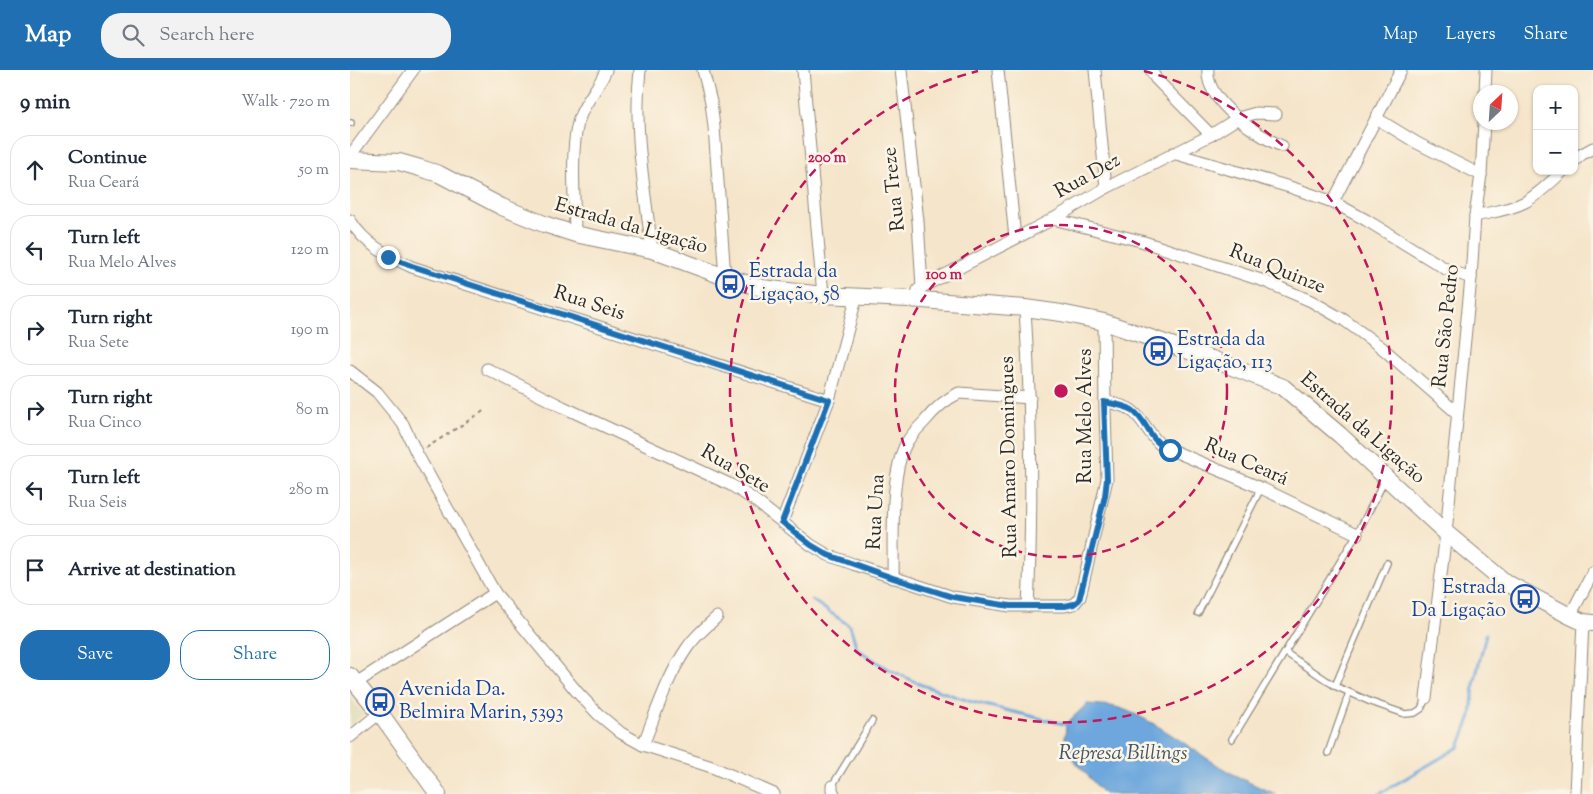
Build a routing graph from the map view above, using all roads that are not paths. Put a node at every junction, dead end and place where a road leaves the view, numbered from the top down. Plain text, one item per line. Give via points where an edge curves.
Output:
1 (412, 70) edge
2 (606, 70) edge
3 (640, 70) edge
4 (703, 70) edge
5 (803, 70) edge
6 (901, 70) edge
7 (998, 70) edge
8 (1095, 70) edge
9 (1151, 70) edge
10 (1208, 70) edge
11 (1401, 70) edge
12 (1485, 70) edge
13 (1485, 85) edge
14 (1276, 114) dead end
15 (1238, 118) junction
16 (1376, 118) junction
17 (1484, 130) edge
18 (1211, 135) junction
19 (1282, 146) dead end
20 (1593, 148) edge
21 (1173, 153) junction
22 (350, 156) edge
23 (1578, 158) edge
24 (350, 160) edge
25 (1481, 174) junction
26 (1559, 175) edge
27 (1106, 188) junction
28 (1333, 202) junction
29 (1475, 216) junction
30 (1053, 219) junction
31 (350, 220) edge
32 (575, 234) junction
33 (1015, 238) junction
34 (652, 250) junction
35 (725, 277) junction
36 (1471, 278) junction
37 (922, 287) junction
38 (823, 295) junction
39 (857, 295) junction
40 (909, 299) junction
41 (1025, 308) junction
42 (1104, 322) junction
43 (487, 369) dead end
44 (350, 371) edge
45 (1030, 398) junction
46 (829, 400) junction
47 (1104, 402) junction
48 (1456, 413) junction
49 (1386, 477) junction
50 (1260, 488) junction
51 (782, 522) junction
52 (1446, 533) junction
53 (1357, 534) junction
54 (1386, 563) dead end
55 (1593, 572) edge
56 (893, 578) junction
57 (495, 593) junction
58 (1080, 597) joint
59 (1028, 606) junction
60 (1198, 613) dead end
61 (717, 618) dead end
62 (1582, 621) edge
63 (1286, 653) junction
64 (353, 680) edge
65 (1335, 686) junction
66 (1349, 693) junction
67 (1426, 698) joint
68 (380, 713) junction
69 (872, 720) dead end
70 (350, 737) edge
71 (1232, 739) dead end
72 (643, 745) junction
73 (1328, 753) dead end
74 (833, 790) edge
75 (438, 794) edge
76 (774, 794) edge
77 (1575, 794) edge

1 - 22 street
2 - 32 street via 577,124 574,145
3 - 34 street via 638,124
4 - 35 street via 714,127
5 - 38 street
6 - 37 street, Rua Treze
7 - 33 street
8 - 27 street
9 - 18 street
10 - 15 street via 1209,84 1214,92
11 - 16 street
12 - 13 street
14 - 15 street, Rua Dez via 1256,113
15 - 18 street, Rua Dez
15 - 19 street
16 - 25 street via 1417,143
16 - 28 street
17 - 25 street, Rua São Pedro
18 - 21 street, Rua Dez
20 - 23 street
21 - 27 street, Rua Dez
21 - 28 street
24 - 32 street, Estrada da Ligação via 399,162 439,174 518,214
25 - 29 street, Rua São Pedro
26 - 29 street via 1525,202
27 - 30 street, Rua Dez
28 - 36 street via 1446,269
29 - 36 street, Rua São Pedro
30 - 33 street, Rua Dez
30 - 48 street, Rua Quinze via 1141,241 1264,280 1311,301 1381,347
31 - 46 street, Rua Seis via 356,230 388,257
32 - 34 street, Estrada da Ligação
33 - 37 street, Rua Dez
34 - 35 street, Estrada da Ligação
35 - 38 street, Estrada da Ligação via 781,292
36 - 48 street, Rua São Pedro
37 - 40 street
38 - 39 street, Estrada da Ligação
39 - 40 street, Estrada da Ligação
39 - 46 street
40 - 41 street, Estrada da Ligação
41 - 42 street, Estrada da Ligação
41 - 45 street, Rua Amaro Domingues
42 - 47 street, Rua Melo Alves
42 - 49 street, Estrada da Ligação via 1212,358 1283,387
43 - 51 street, Rua Sete via 730,485
44 - 57 street via 377,392 403,424
45 - 56 street, Rua Una via 952,396 907,441 895,487
45 - 59 street, Rua Amaro Domingues via 1032,513
46 - 51 street
47 - 50 street, Rua Ceará via 1131,410 1162,446
47 - 58 street, Rua Melo Alves via 1105,496
48 - 52 street, Rua São Pedro
49 - 52 street, Estrada da Ligação
49 - 53 lane
50 - 53 street, Rua Ceará
50 - 60 lane
51 - 56 street, Rua Sete via 828,555
52 - 62 street, Estrada da Ligação via 1504,582
52 - 67 street, Rua São Pedro
53 - 63 lane
54 - 65 lane
55 - 62 street
56 - 59 street, Rua Sete via 953,597
57 - 64 street
57 - 72 street via 598,714
58 - 59 street, Rua Sete via 1074,604 1065,606
61 - 72 street via 694,640 677,664
62 - 77 street
63 - 65 lane
63 - 71 lane
64 - 68 street
65 - 66 lane
66 - 67 lane via 1405,714 1421,709
66 - 73 lane
68 - 70 street
68 - 75 street
69 - 74 lane
72 - 76 street via 712,767

